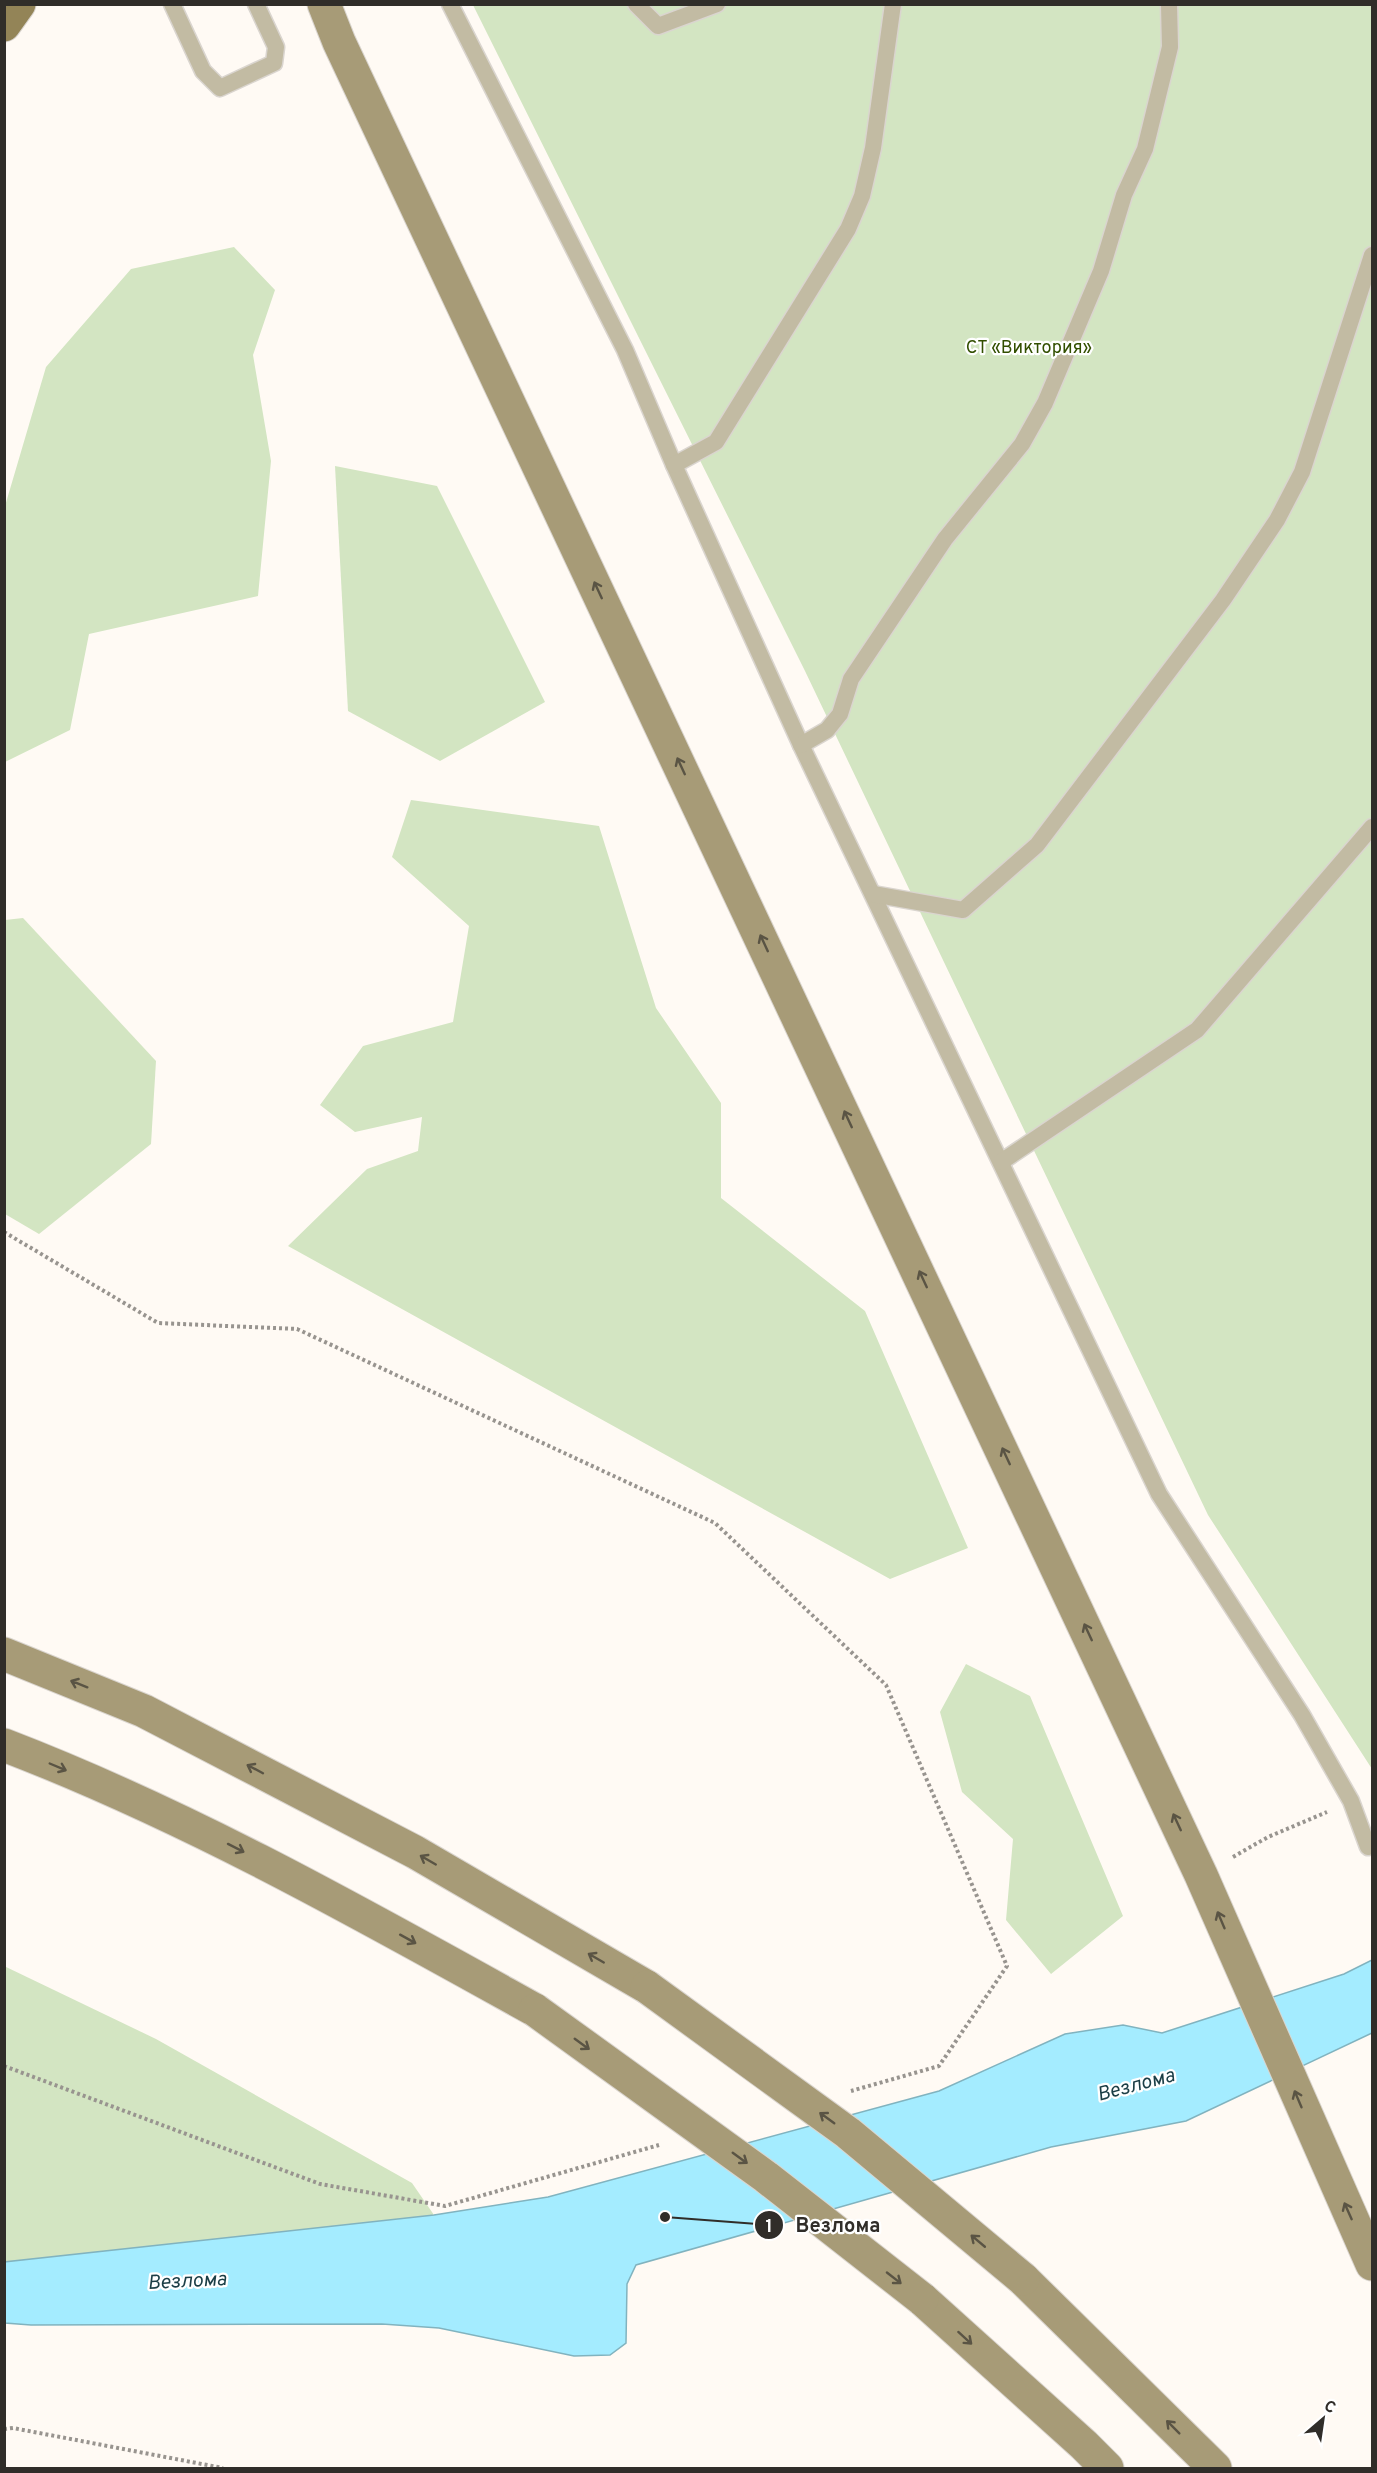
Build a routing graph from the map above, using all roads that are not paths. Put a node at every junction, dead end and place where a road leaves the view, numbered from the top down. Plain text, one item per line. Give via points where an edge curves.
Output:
1 (19, 4) edge
2 (172, 4) edge
3 (256, 4) edge
4 (324, 4) edge
5 (450, 4) edge
6 (636, 4) edge
7 (717, 4) edge
8 (893, 4) edge
9 (1169, 4) edge
10 (4, 25) edge
11 (1372, 255) edge
12 (674, 465) junction
13 (801, 745) junction
14 (1372, 827) edge
15 (873, 894) junction
16 (1001, 1162) junction
17 (4, 1654) edge
18 (4, 1745) edge
19 (1368, 1847) dead end
20 (1372, 2264) edge
21 (1107, 2469) edge
22 (1215, 2469) edge

1 - 10 main road
2 - 3 lane via 203,70 220,88 274,63 276,47
20 -> 4 main road via 1202,1875
5 - 12 lane via 625,350
6 - 7 lane via 658,26
8 - 12 lane via 873,148 862,196 848,228 716,442
9 - 13 lane via 1170,47 1145,149 1124,195 1101,271 1045,403 1022,444 945,539 851,679 840,714 827,730
11 - 15 lane via 1302,472 1277,520 1223,600 1037,845 963,910
12 - 13 lane
13 - 15 lane
14 - 16 lane via 1197,1030
15 - 16 lane
16 - 19 lane via 1159,1494 1302,1715 1351,1801
22 -> 17 main road, bridge via 1023,2279 848,2133 646,1987 415,1852 144,1711
18 -> 21 main road, bridge via 219,1840 350,1906 535,2010 766,2177 922,2299

